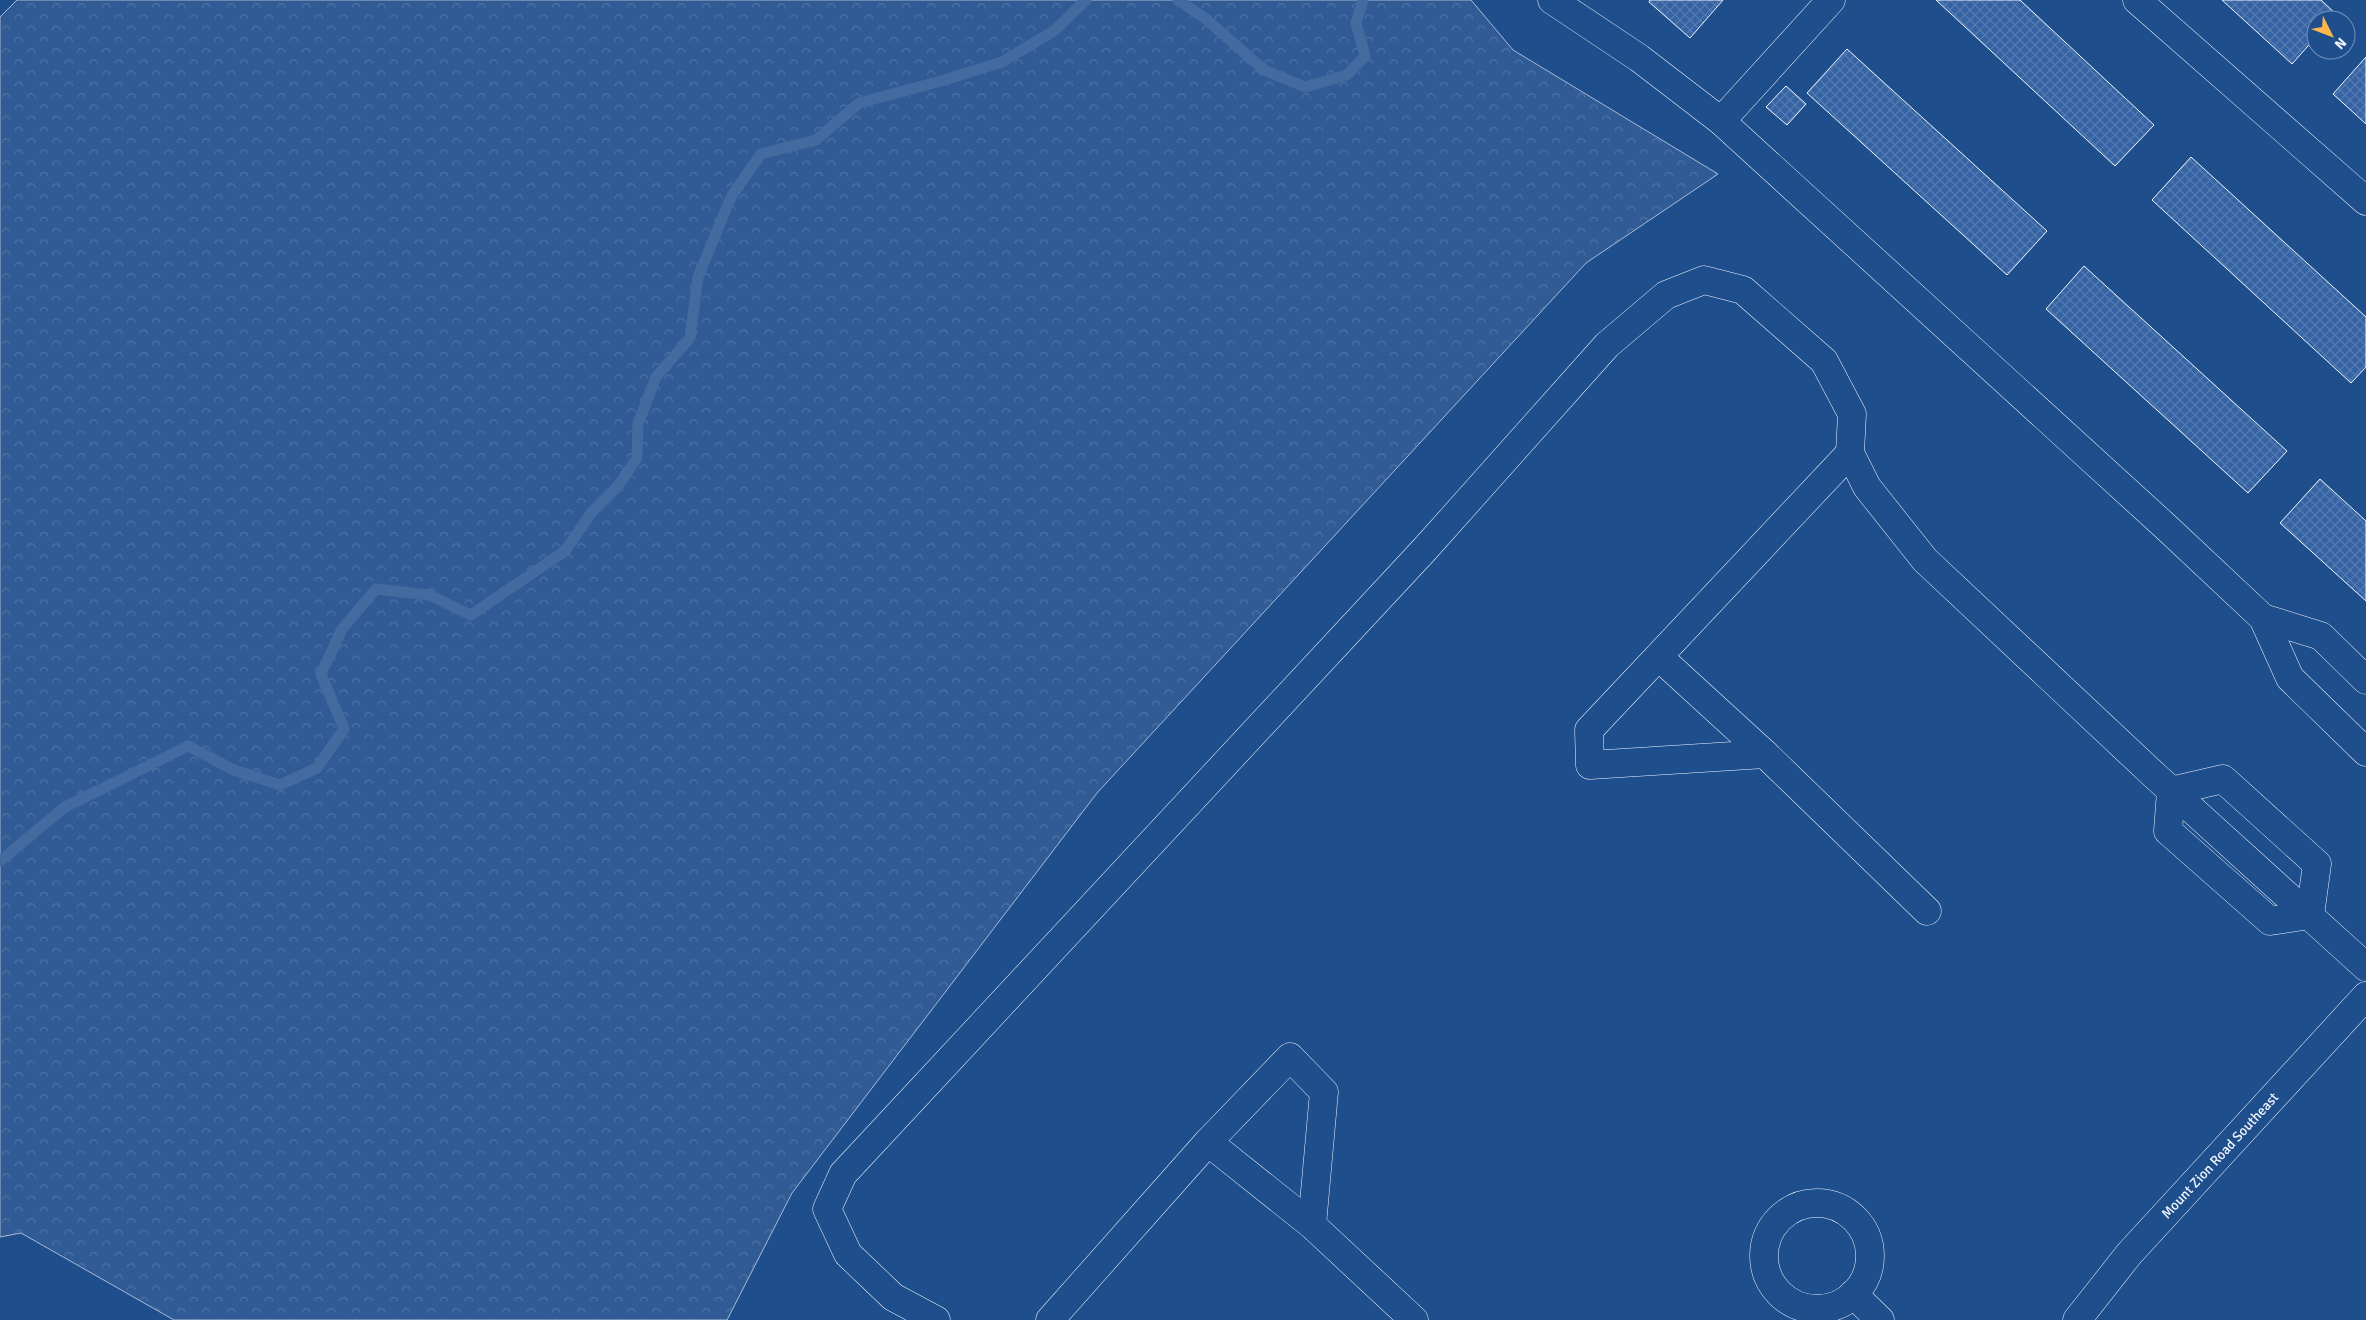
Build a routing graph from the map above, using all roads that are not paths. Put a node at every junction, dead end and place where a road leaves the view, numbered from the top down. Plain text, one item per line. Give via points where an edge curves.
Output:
1 (1552, 0) edge
2 (1831, 0) edge
3 (2136, 0) edge
4 (1721, 121) junction
5 (2366, 201) edge
6 (1850, 453) junction
7 (2262, 618) junction
8 (1659, 657) junction
9 (2366, 680) edge
10 (2366, 752) edge
11 (1765, 754) junction
12 (2171, 791) junction
13 (2264, 816) junction
14 (2236, 849) junction
15 (2215, 872) junction
16 (1927, 911) dead end
17 (2310, 915) junction
18 (2366, 967) edge
19 (2366, 996) edge
20 (1208, 1142) junction
21 (1312, 1225) junction
22 (1853, 1294) dead end
23 (936, 1320) edge
24 (1050, 1320) edge
25 (1414, 1320) edge
26 (1880, 1320) edge
27 (2077, 1320) edge

1 - 4 street via 1639,58
2 - 4 street
3 - 5 street
4 - 7 street
6 - 8 street
6 - 12 street via 1867,487 1925,560
6 - 23 street via 1852,414 1824,361 1743,290 1704,280 1666,295 1607,345 1425,549 843,1174 827,1209 848,1254 894,1297
7 - 9 street via 2321,636
7 - 10 street via 2290,678
8 - 11 street
8 - 11 street via 1589,730 1590,766
11 - 16 street
12 - 13 street via 2223,779
12 - 14 street
12 - 15 street via 2168,831
13 - 14 street
13 - 17 street via 2317,864
14 - 15 street
14 - 17 street
15 - 17 street via 2270,921
17 - 18 street
19 - 27 street, Mount Zion Road Southeast via 2129,1254
20 - 21 street
20 - 21 street via 1290,1057 1324,1092
20 - 24 street
21 - 25 street
22 - 26 street

